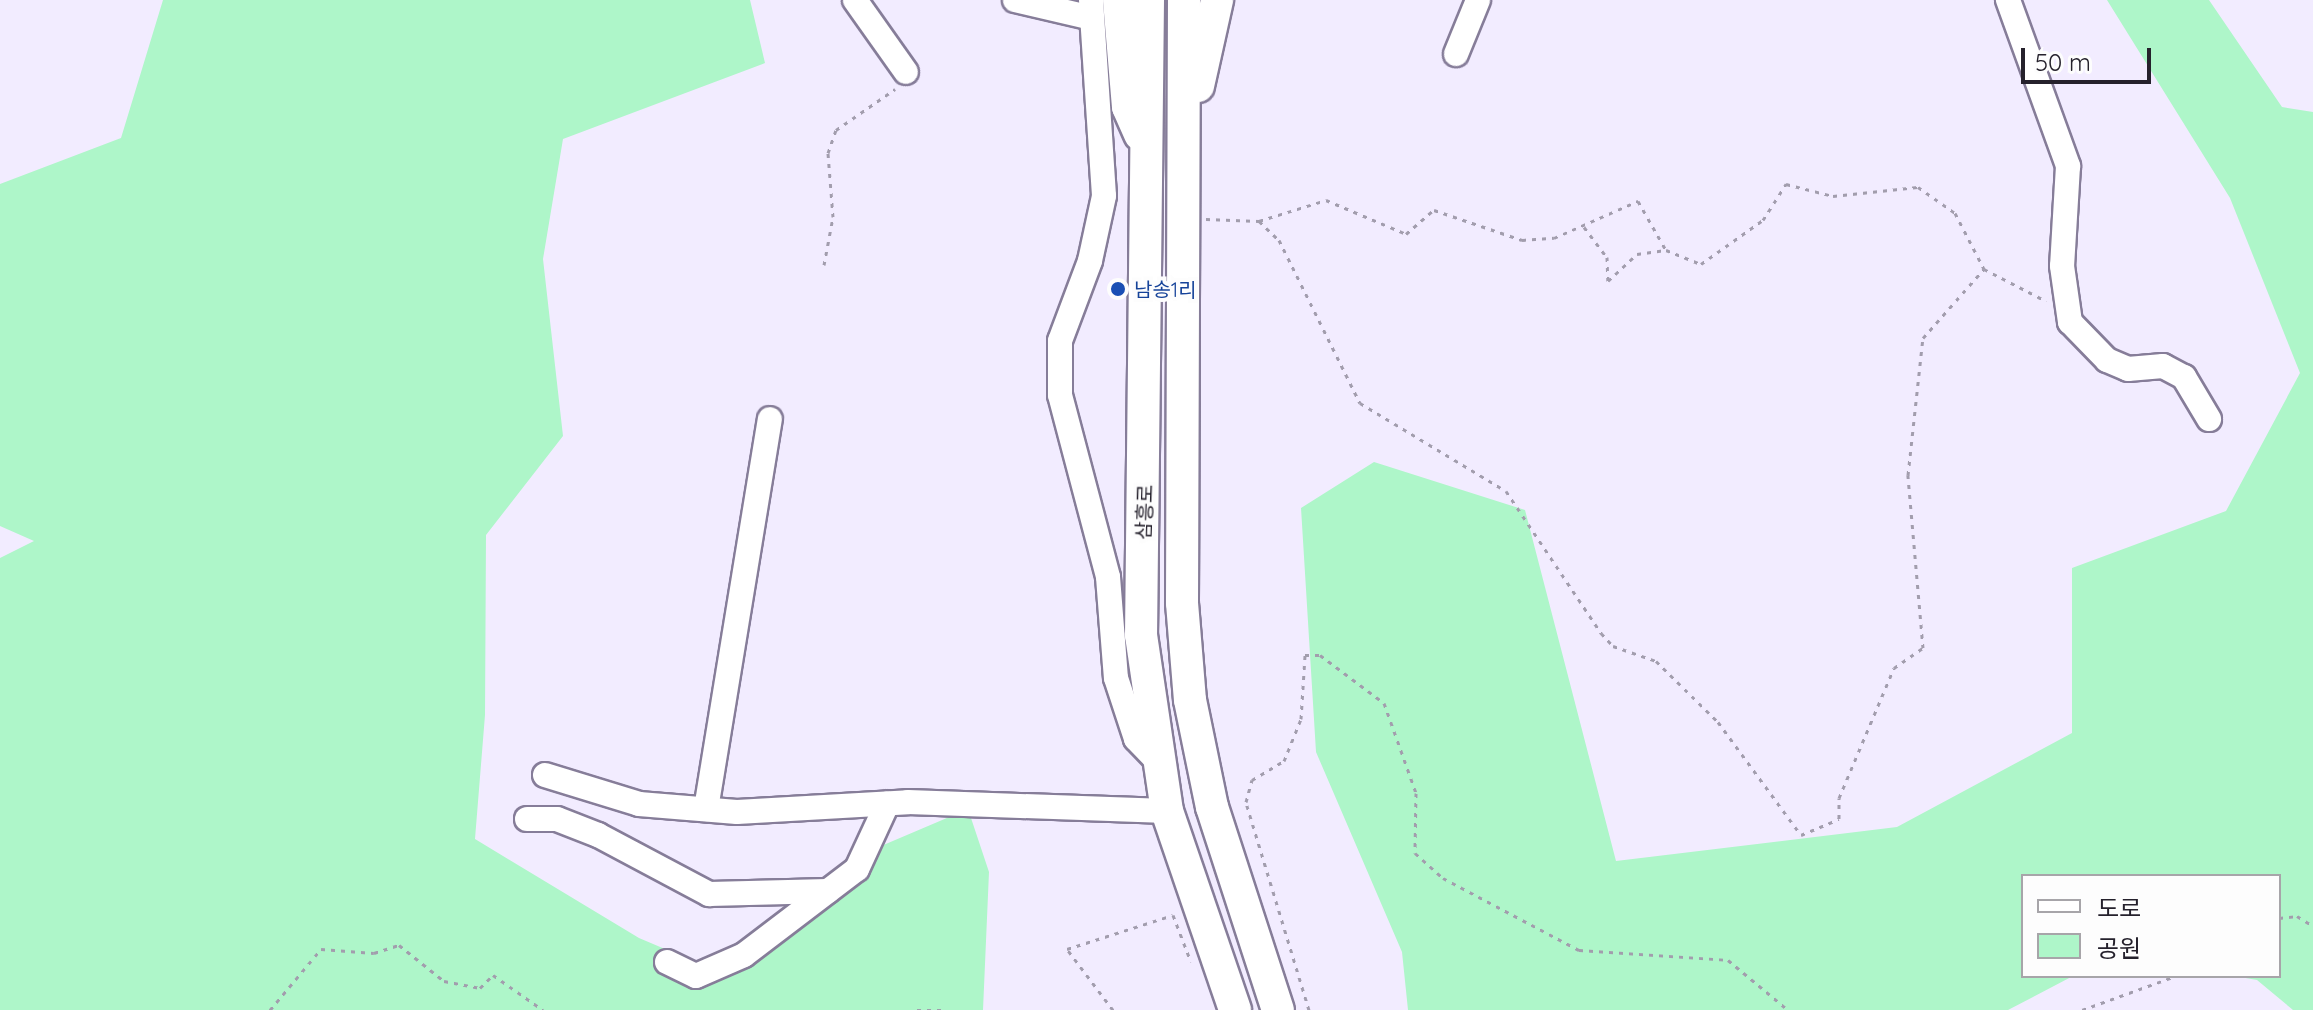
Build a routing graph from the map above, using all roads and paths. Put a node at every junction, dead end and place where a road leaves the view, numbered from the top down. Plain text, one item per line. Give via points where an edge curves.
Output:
1 (1015, 0) edge
2 (1184, 0) edge
3 (1217, 0) edge
4 (1478, 0) edge
5 (2008, 0) edge
6 (862, 3) edge
7 (1113, 4) edge
8 (1456, 54) dead end
9 (906, 72) joint
10 (1187, 136) junction
11 (1186, 218) junction
12 (1259, 221) junction
13 (1584, 227) junction
14 (1666, 250) junction
15 (824, 265) dead end
16 (1984, 269) junction
17 (2069, 313) junction
18 (770, 419) dead end
19 (2209, 419) dead end
20 (1158, 762) junction
21 (545, 775) dead end
22 (887, 804) junction
23 (706, 809) junction
24 (1167, 811) junction
25 (527, 819) dead end
26 (828, 891) junction
27 (2281, 918) edge
28 (2313, 926) edge
29 (667, 962) dead end
30 (1194, 969) dead end
31 (2170, 978) edge
32 (270, 1010) edge
33 (543, 1010) edge
34 (917, 1010) edge
35 (947, 1010) edge
36 (1113, 1010) edge
37 (1235, 1010) edge
38 (1278, 1010) edge
39 (1309, 1010) edge
40 (1788, 1010) edge
41 (2082, 1010) edge

1 - 7 street
2 - 10 main road, 삼흥로
3 - 10 main road
4 - 8 street
5 - 17 street via 2068,166 2062,266
6 - 9 street
7 - 20 main road, 삼흥로 via 1150,159 1141,635
7 - 20 street via 1104,196 1090,261 1060,341 1060,395 1108,577 1116,678 1136,739
9 - 15 path via 889,99 853,113 836,130 828,153 833,217
10 - 11 main road, 삼흥로
11 - 12 path
11 - 38 main road, 삼흥로 via 1182,587 1190,700 1212,807
12 - 13 path via 1326,200 1406,234 1434,210 1522,240
12 - 16 path via 1279,240 1360,403 1506,491 1601,633 1613,646 1656,661 1718,722 1801,835 1839,819 1839,798 1894,668 1923,648 1908,475 1923,338
13 - 14 path via 1622,202 1638,201
13 - 14 path via 1607,257 1608,281 1637,254
14 - 16 path via 1701,264 1728,251 1763,220 1786,184 1833,196 1918,187 1955,213
16 - 17 path
17 - 19 street via 2107,360 2128,369 2163,366 2184,377
18 - 23 street
20 - 24 main road, 삼흥로
21 - 23 street via 639,804
22 - 23 street
22 - 24 street
22 - 26 street via 857,869
24 - 37 main road, 삼흥로
25 - 26 street via 557,819 598,835 709,894
26 - 29 street via 744,955 696,976
27 - 28 path via 2297,916
30 - 36 path via 1173,915 1067,949
31 - 41 path
32 - 33 path via 321,949 374,953 399,945 444,981 480,988 493,975
34 - 35 path
39 - 40 path via 1246,802 1252,780 1284,761 1301,719 1305,655 1320,655 1384,703 1416,793 1415,853 1443,878 1579,950 1728,960

